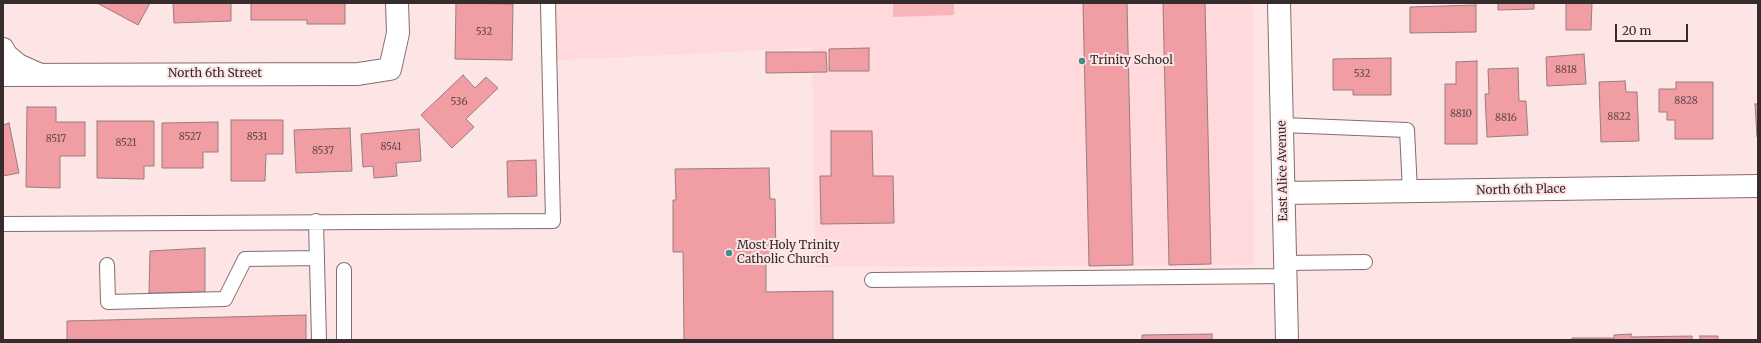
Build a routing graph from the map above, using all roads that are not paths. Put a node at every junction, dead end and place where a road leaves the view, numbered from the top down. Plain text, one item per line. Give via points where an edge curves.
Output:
1 (398, 3) edge
2 (548, 3) edge
3 (1280, 3) edge
4 (3, 49) edge
5 (3, 75) edge
6 (40, 75) junction
7 (1282, 125) junction
8 (1758, 186) edge
9 (1410, 191) junction
10 (1284, 193) junction
11 (316, 222) junction
12 (3, 224) edge
13 (317, 258) junction
14 (1365, 262) dead end
15 (108, 265) dead end
16 (1285, 269) junction
17 (344, 270) dead end
18 (872, 280) dead end
19 (319, 340) edge
20 (344, 340) edge
21 (1287, 340) edge

1 - 6 street, North 6th Street via 398,33 390,68 358,74
2 - 11 lane via 553,221
3 - 7 street, East Alice Avenue
4 - 6 street, North 6th Street via 18,65
5 - 6 street, North 6th Street
7 - 9 lane via 1407,130
7 - 10 street, East Alice Avenue
8 - 9 street, North 6th Place
9 - 10 street, North 6th Place
10 - 16 street, East Alice Avenue
11 - 12 lane
11 - 13 lane
13 - 15 lane via 246,259 225,299 108,302
13 - 19 lane
14 - 16 lane
16 - 18 lane
16 - 21 street, East Alice Avenue
17 - 20 lane

